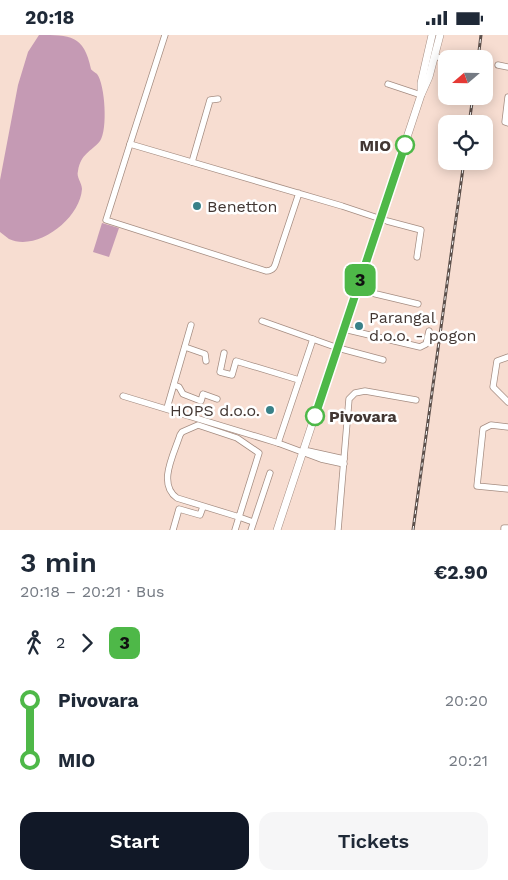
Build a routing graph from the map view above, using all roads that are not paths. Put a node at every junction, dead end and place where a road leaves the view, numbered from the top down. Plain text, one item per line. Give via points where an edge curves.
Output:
1 (165, 35) edge
2 (432, 35) edge
3 (440, 35) edge
4 (435, 56) junction
5 (438, 57) edge
6 (498, 65) dead end
7 (508, 67) edge
8 (388, 84) dead end
9 (421, 95) junction
10 (508, 97) edge
11 (218, 99) dead end
12 (507, 112) edge
13 (508, 123) edge
14 (130, 143) junction
15 (192, 162) junction
16 (299, 193) junction
17 (380, 218) junction
18 (417, 257) dead end
19 (357, 289) junction
20 (418, 304) dead end
21 (262, 321) dead end
22 (191, 325) dead end
23 (344, 329) junction
24 (429, 331) dead end
25 (313, 339) junction
26 (185, 347) junction
27 (338, 347) junction
28 (224, 353) dead end
29 (508, 357) edge
30 (383, 360) dead end
31 (206, 361) dead end
32 (299, 380) junction
33 (174, 385) junction
34 (123, 396) dead end
35 (217, 399) dead end
36 (416, 400) dead end
37 (508, 402) edge
38 (167, 408) junction
39 (508, 427) edge
40 (278, 443) junction
41 (304, 451) junction
42 (344, 461) junction
43 (270, 473) dead end
44 (508, 489) edge
45 (203, 507) junction
46 (239, 517) junction
47 (253, 522) junction
48 (508, 528) edge
49 (172, 530) edge
50 (235, 530) edge
51 (251, 530) edge
52 (277, 530) edge
53 (338, 530) edge
54 (504, 530) edge

1 - 14 lane
2 - 9 main road
3 - 4 main road
4 - 5 lane
4 - 9 main road
6 - 7 lane
8 - 9 lane
9 - 17 main road
10 - 12 lane
11 - 15 lane via 210,99
12 - 13 lane via 505,122
14 - 15 lane
14 - 16 lane via 106,219 266,271 274,269
15 - 16 lane
16 - 17 lane
17 - 18 lane via 421,230
17 - 19 main road
19 - 20 lane
19 - 23 main road
21 - 25 lane
22 - 26 lane
23 - 24 lane via 420,347 426,344
23 - 27 main road
25 - 27 lane
25 - 32 lane
26 - 31 lane via 202,351
26 - 33 lane
27 - 30 lane
27 - 41 main road
28 - 32 lane via 220,372 232,375 236,361
29 - 37 lane via 497,361 493,387
32 - 40 lane
33 - 35 lane via 183,395 201,401 203,394
33 - 38 lane
34 - 38 lane
36 - 42 lane via 365,391 355,393 349,399
38 - 40 lane
39 - 44 lane via 491,425 483,429 478,485
40 - 41 lane
41 - 42 lane via 309,455
41 - 52 main road
42 - 53 lane
43 - 47 lane
45 - 46 lane
45 - 46 lane via 172,495 167,483 180,435 198,425 237,438 259,453
45 - 49 lane via 200,515 179,509
46 - 47 lane
46 - 50 lane
47 - 51 lane
48 - 54 lane

